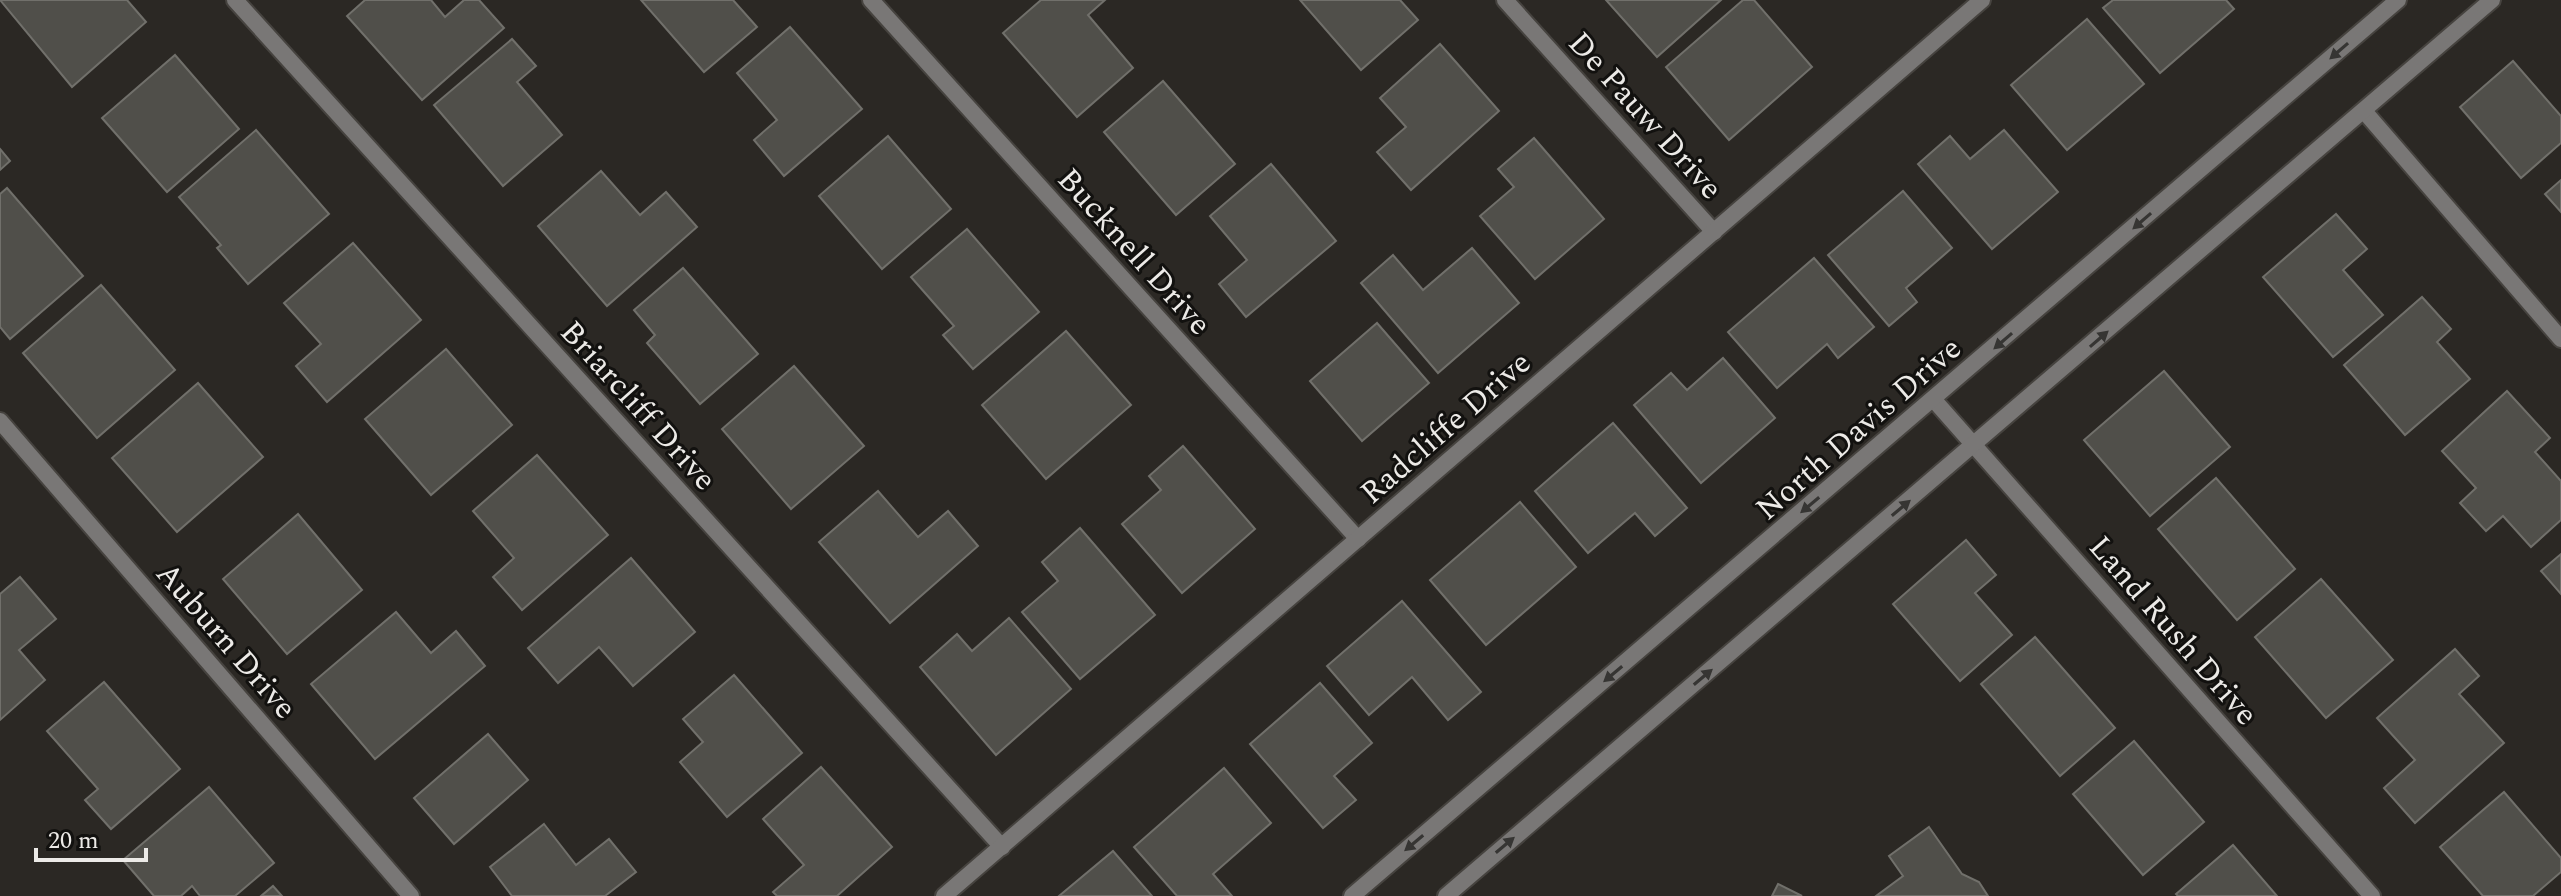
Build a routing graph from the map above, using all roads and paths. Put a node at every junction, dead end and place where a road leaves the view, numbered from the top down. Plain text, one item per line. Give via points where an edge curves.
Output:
1 (235, 0) edge
2 (871, 0) edge
3 (1505, 0) edge
4 (1982, 0) edge
5 (2398, 0) edge
6 (2492, 0) edge
7 (2364, 111) junction
8 (1714, 232) junction
9 (2561, 339) edge
10 (1934, 400) junction
11 (0, 421) edge
12 (1974, 446) junction
13 (1358, 539) junction
14 (1002, 847) junction
15 (411, 896) edge
16 (944, 896) edge
17 (1352, 896) edge
18 (1446, 896) edge
19 (2372, 896) edge

1 - 14 street, Briarcliff Drive
2 - 13 street, Bucknell Drive
3 - 8 street, De Pauw Drive
4 - 8 street, Radcliffe Drive
5 -> 10 street, North Davis Drive
6 - 7 street
7 - 9 street
12 -> 7 street
8 - 13 street, Radcliffe Drive
10 - 12 street, Land Rush Drive
10 -> 17 street, North Davis Drive
11 - 15 street, Auburn Drive
18 -> 12 street
12 - 19 street, Land Rush Drive
13 - 14 street, Radcliffe Drive
14 - 16 street, Radcliffe Drive

